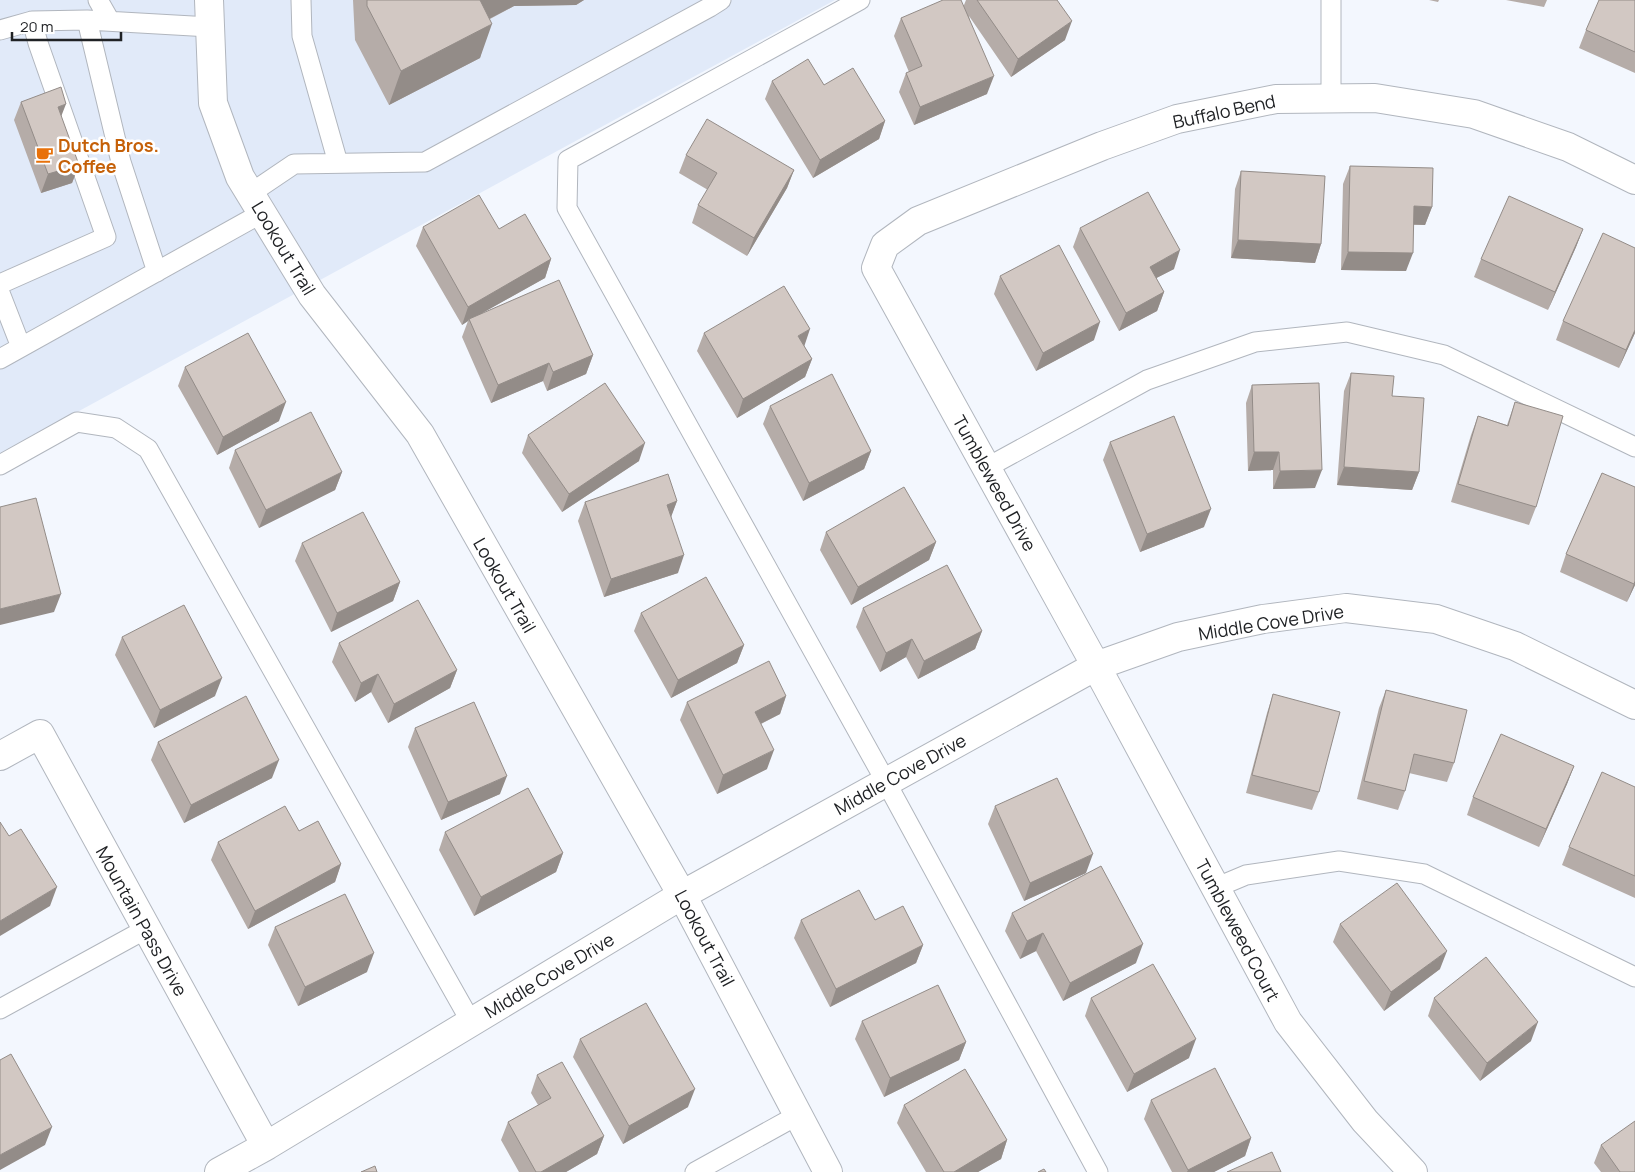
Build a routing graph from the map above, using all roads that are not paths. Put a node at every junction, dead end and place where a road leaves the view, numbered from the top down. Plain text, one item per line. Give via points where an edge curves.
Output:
1 (98, 0) edge
2 (208, 0) edge
3 (301, 0) edge
4 (720, 0) edge
5 (860, 0) edge
6 (1331, 0) edge
7 (32, 20) junction
8 (87, 20) junction
9 (110, 21) junction
10 (210, 27) junction
11 (0, 30) edge
12 (1331, 98) junction
13 (338, 163) junction
14 (1635, 180) edge
15 (257, 203) junction
16 (157, 272) junction
17 (0, 284) edge
18 (0, 292) edge
19 (894, 300) joint
20 (22, 347) junction
21 (0, 359) edge
22 (1635, 447) edge
23 (0, 465) edge
24 (986, 468) junction
25 (1096, 666) junction
26 (1635, 705) edge
27 (0, 756) edge
28 (886, 782) junction
29 (1215, 888) junction
30 (682, 895) junction
31 (146, 929) junction
32 (1635, 977) edge
33 (0, 1009) edge
34 (471, 1022) junction
35 (798, 1115) junction
36 (266, 1146) junction
37 (219, 1172) edge
38 (695, 1172) edge
39 (828, 1172) edge
40 (1098, 1172) edge
41 (1413, 1172) edge

1 - 9 lane
2 - 10 street, Lookout Trail
3 - 13 lane via 302,36
4 - 13 lane via 425,162
5 - 28 lane via 568,160 567,208
6 - 12 lane
7 - 8 lane
7 - 11 lane
7 - 17 lane via 106,237
8 - 9 lane
8 - 16 lane via 121,162
9 - 10 lane
10 - 15 street, Lookout Trail via 213,103 240,177
12 - 14 street, Buffalo Bend via 1375,98 1474,114 1568,147
12 - 19 street, Buffalo Bend via 1276,99 1177,119 918,220 885,245 876,268
13 - 15 lane via 294,164
15 - 16 lane
15 - 30 street, Lookout Trail via 312,295 420,434
16 - 20 lane
18 - 20 lane
19 - 24 street, Tumbleweed Drive
20 - 21 lane
22 - 24 lane via 1444,355 1347,332 1255,342 1147,380
23 - 34 lane via 77,422 116,428 148,448
24 - 25 street, Tumbleweed Drive
25 - 26 street, Middle Cove Drive via 1178,637 1346,608 1436,619 1515,646
25 - 28 street, Middle Cove Drive
25 - 29 street, Tumbleweed Court
27 - 31 street, Mountain Pass Drive via 40,734
28 - 30 street, Middle Cove Drive
28 - 40 lane
29 - 32 lane via 1246,875 1339,861 1424,874
29 - 41 street, Tumbleweed Court via 1288,1022 1365,1121
30 - 34 street, Middle Cove Drive
30 - 35 street, Lookout Trail
31 - 33 lane
31 - 36 street, Mountain Pass Drive
34 - 36 street, Middle Cove Drive
35 - 38 lane
35 - 39 street, Lookout Trail
36 - 37 street, Middle Cove Drive

